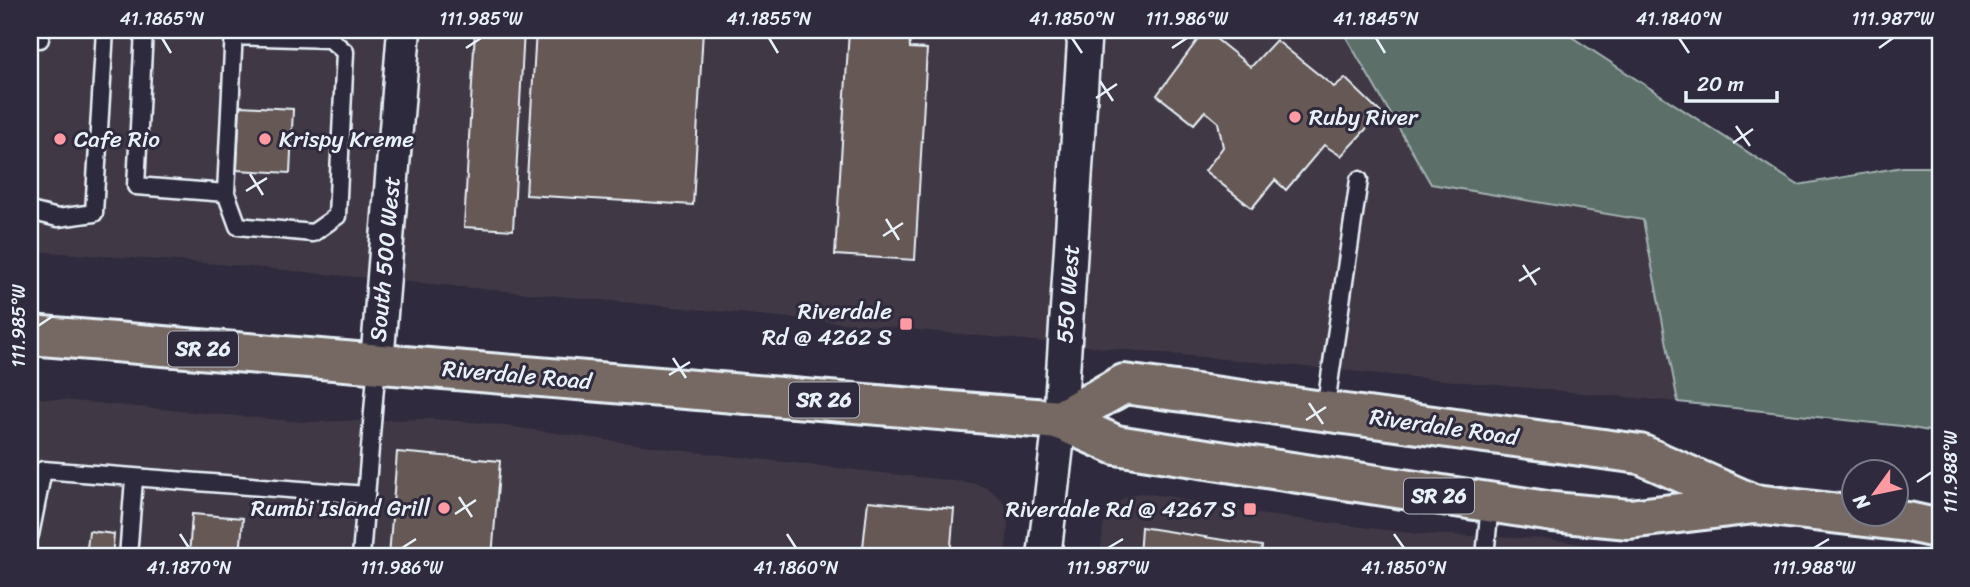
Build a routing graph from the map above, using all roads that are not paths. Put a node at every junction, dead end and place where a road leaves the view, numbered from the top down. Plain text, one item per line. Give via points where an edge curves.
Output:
1 (40, 30) edge
2 (105, 30) edge
3 (144, 30) edge
4 (404, 30) edge
5 (1082, 30) edge
6 (233, 33) edge
7 (30, 38) edge
8 (1359, 180) dead end
9 (226, 192) junction
10 (30, 211) edge
11 (30, 335) edge
12 (377, 363) junction
13 (1325, 411) junction
14 (1060, 420) junction
15 (134, 479) junction
16 (366, 495) junction
17 (1490, 504) junction
18 (1755, 504) junction
19 (1940, 528) edge
20 (30, 535) edge
21 (128, 557) edge
22 (361, 557) edge
23 (1044, 557) edge
24 (1485, 557) edge

1 - 7 lane via 40,39
2 - 10 lane via 94,213 58,218
3 - 9 lane via 136,186
4 - 12 street, South 500 West
5 - 14 street, 550 West
6 - 9 lane
6 - 9 lane via 330,39 345,52 337,216 313,233 238,226
8 - 13 lane
11 - 12 main road, Riverdale Road / SR 26
12 - 14 main road, Riverdale Road / SR 26
12 - 16 lane
13 - 14 main road, Riverdale Road / SR 26 via 1124,384
13 - 18 main road, Riverdale Road / SR 26 via 1640,454
14 - 17 main road, Riverdale Road / SR 26 via 1116,445
14 - 23 street, 550 West
15 - 16 lane
15 - 20 lane via 43,470
15 - 21 lane
16 - 22 lane
17 - 18 main road, Riverdale Road / SR 26 via 1629,519
17 - 24 lane
18 - 19 main road, Riverdale Road / SR 26

